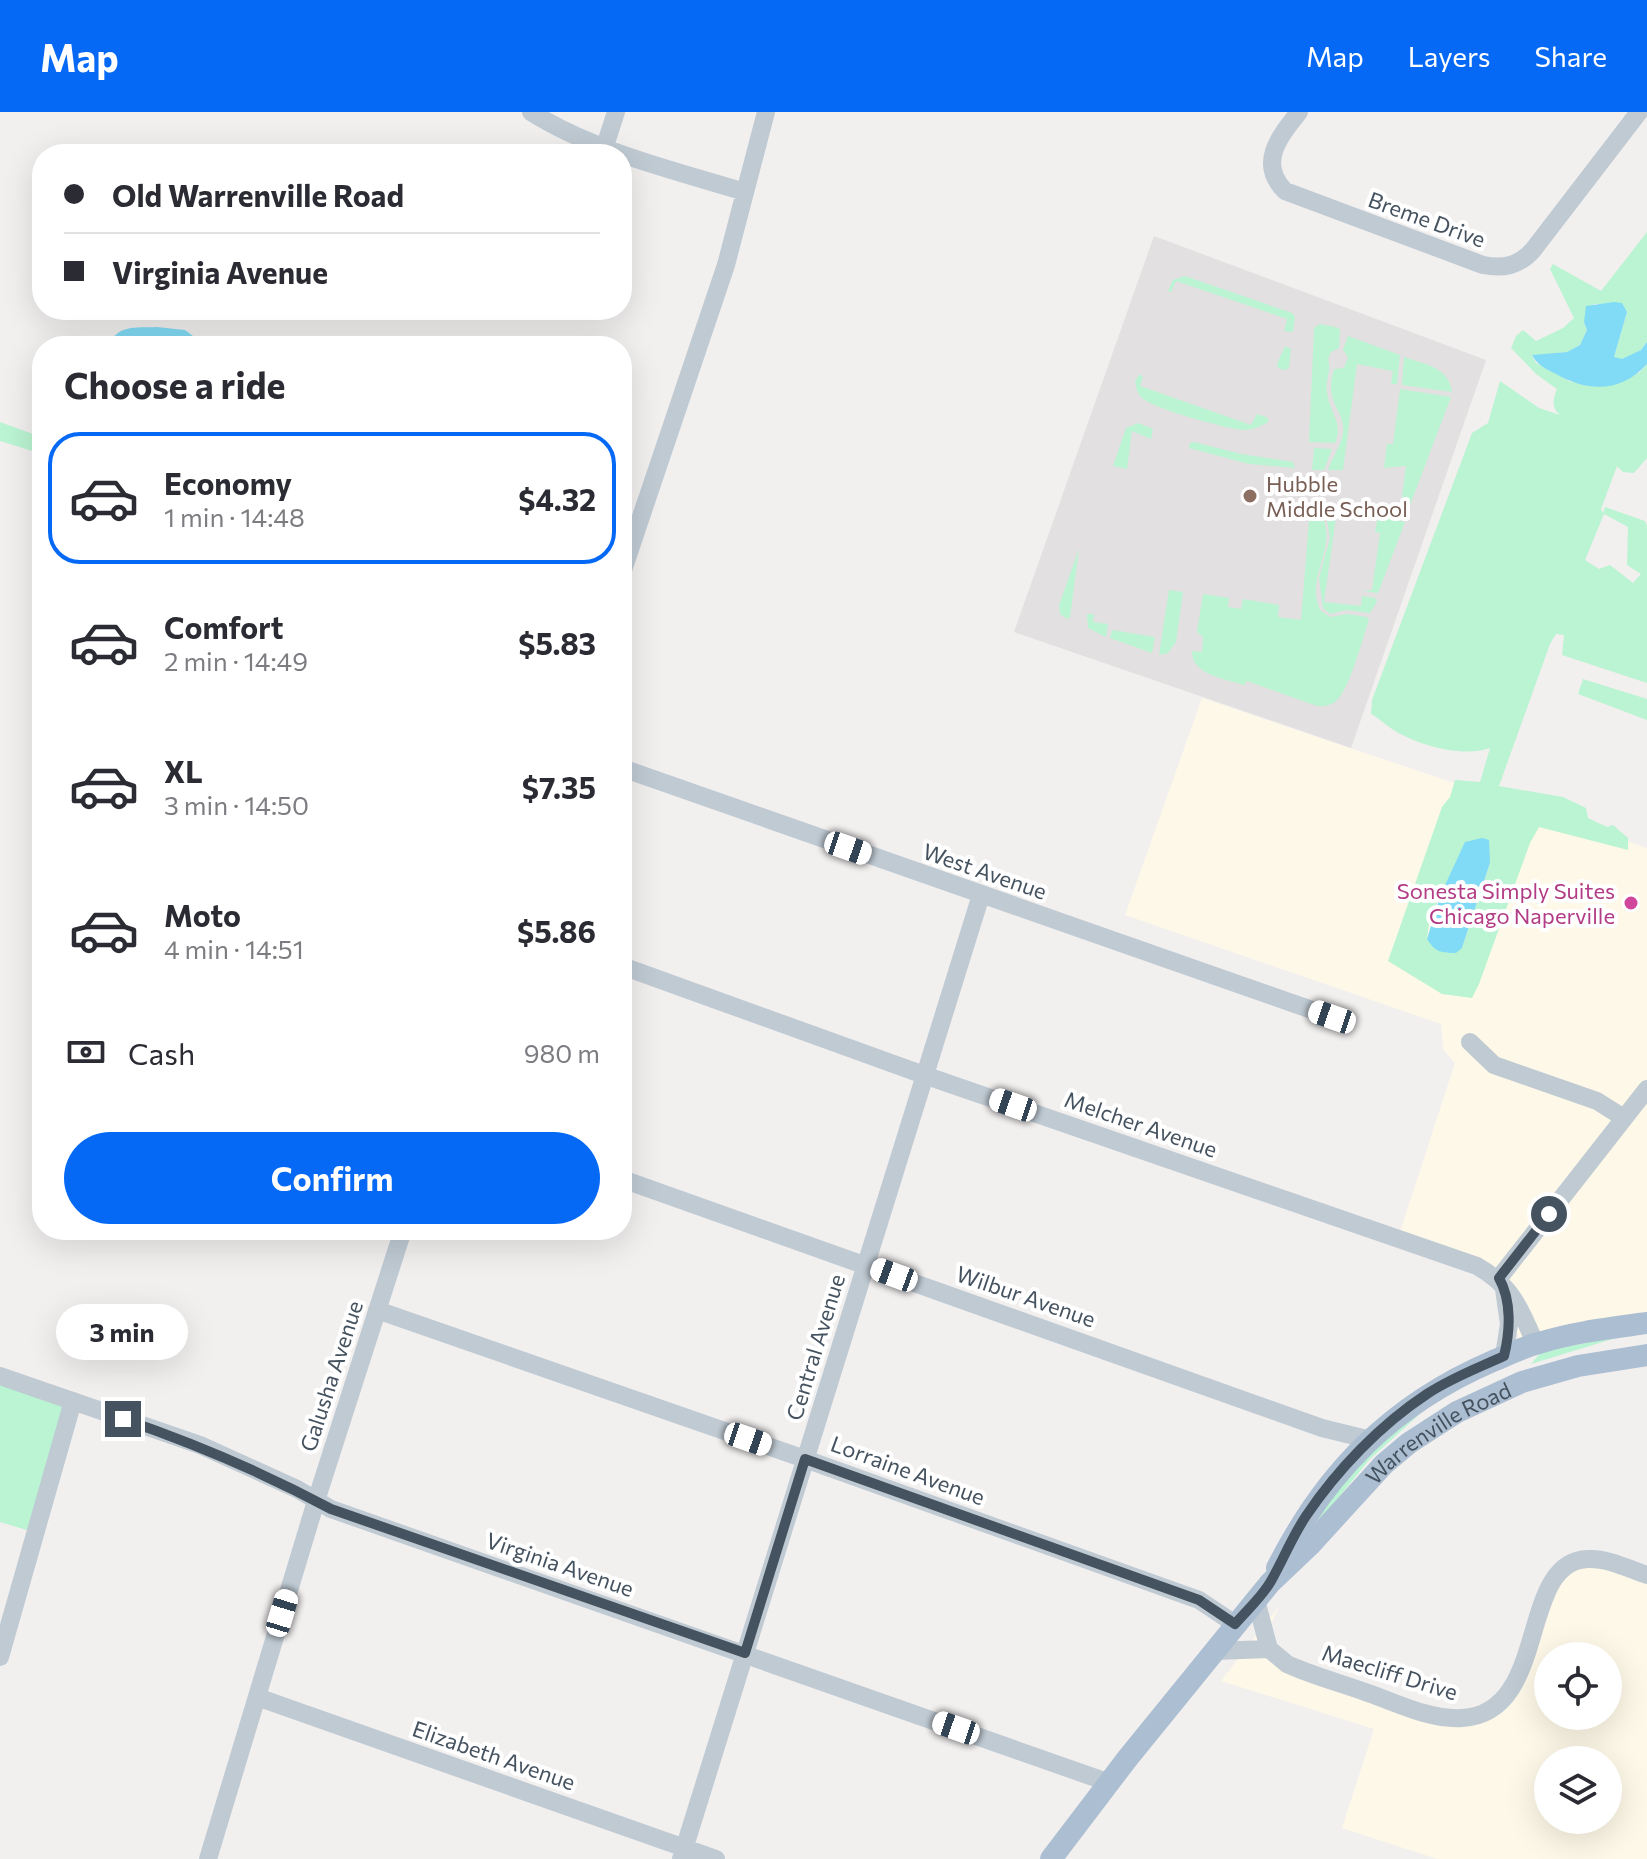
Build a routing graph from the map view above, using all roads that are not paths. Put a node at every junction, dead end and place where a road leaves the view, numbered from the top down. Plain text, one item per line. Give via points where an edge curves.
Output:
1 (531, 112) edge
2 (616, 112) edge
3 (766, 112) edge
4 (1299, 112) edge
5 (1614, 112) edge
6 (1634, 118) edge
7 (566, 121) edge
8 (602, 144) edge
9 (606, 144) edge
10 (632, 155) edge
11 (745, 192) junction
12 (632, 543) edge
13 (632, 772) edge
14 (981, 895) junction
15 (632, 970) edge
16 (1332, 1017) dead end
17 (1470, 1042) dead end
18 (924, 1075) junction
19 (1647, 1089) edge
20 (1624, 1118) junction
21 (632, 1183) edge
22 (400, 1240) edge
23 (866, 1265) junction
24 (1501, 1282) junction
25 (377, 1310) junction
26 (1647, 1323) edge
27 (1535, 1343) junction
28 (1647, 1355) edge
29 (1504, 1356) junction
30 (0, 1376) edge
31 (73, 1401) junction
32 (1322, 1428) junction
33 (1371, 1440) junction
34 (1409, 1443) junction
35 (805, 1459) junction
36 (1347, 1465) junction
37 (316, 1501) junction
38 (1647, 1575) edge
39 (1263, 1592) junction
40 (1235, 1624) junction
41 (1269, 1649) junction
42 (1214, 1651) junction
43 (745, 1653) junction
44 (0, 1657) edge
45 (257, 1697) junction
46 (1110, 1783) junction
47 (682, 1853) edge
48 (208, 1859) edge
49 (716, 1859) edge
50 (1051, 1859) edge

1 - 7 street
2 - 9 street
3 - 11 street
4 - 6 street, Breme Drive via 1278,139 1271,159 1274,177 1285,191 1501,268 1528,256
5 - 6 street, Breme Drive
7 - 8 street
10 - 11 street
11 - 12 street via 726,265
13 - 14 street, West Avenue
14 - 16 street, West Avenue
14 - 18 street, Central Avenue
15 - 18 street, Melcher Avenue
17 - 20 street via 1494,1065 1597,1101
18 - 23 street, Central Avenue
18 - 24 street, Melcher Avenue via 1456,1258
19 - 20 street
20 - 24 street
21 - 23 street, Wilbur Avenue
22 - 25 street, Galusha Avenue
23 - 32 street, Wilbur Avenue
23 - 35 street, Central Avenue
24 - 27 street via 1519,1305
24 - 29 street via 1509,1324
25 - 35 street, Lorraine Avenue
25 - 37 street, Galusha Avenue
26 - 27 main road, Warrenville Road
27 - 29 main road, Warrenville Road
27 - 34 main road via 1520,1362 1475,1382 1422,1417
28 - 34 main road, Warrenville Road via 1522,1382 1457,1412
29 - 33 main road, Warrenville Road via 1428,1393
30 - 31 street, Virginia Avenue
31 - 37 street, Virginia Avenue via 200,1445
31 - 44 street
32 - 33 street, Wilbur Avenue
32 - 36 street via 1343,1449
33 - 36 main road, Warrenville Road
34 - 39 main road, Warrenville Road
35 - 40 street, Lorraine Avenue via 1199,1600
35 - 43 street, Central Avenue
36 - 39 main road, Warrenville Road via 1307,1514
37 - 43 street, Virginia Avenue
37 - 45 street, Galusha Avenue
38 - 41 street, Maecliff Drive via 1597,1559 1577,1560 1561,1571 1514,1686 1498,1705 1475,1716 1426,1713 1295,1668
39 - 40 main road, Warrenville Road
39 - 41 street
40 - 42 main road, Warrenville Road
41 - 42 street
42 - 46 main road, Warrenville Road
43 - 46 street, Virginia Avenue
43 - 47 street, Central Avenue
45 - 47 street, Elizabeth Avenue
45 - 48 street, Galusha Avenue
46 - 50 main road, Warrenville Road
47 - 49 street, Elizabeth Avenue

